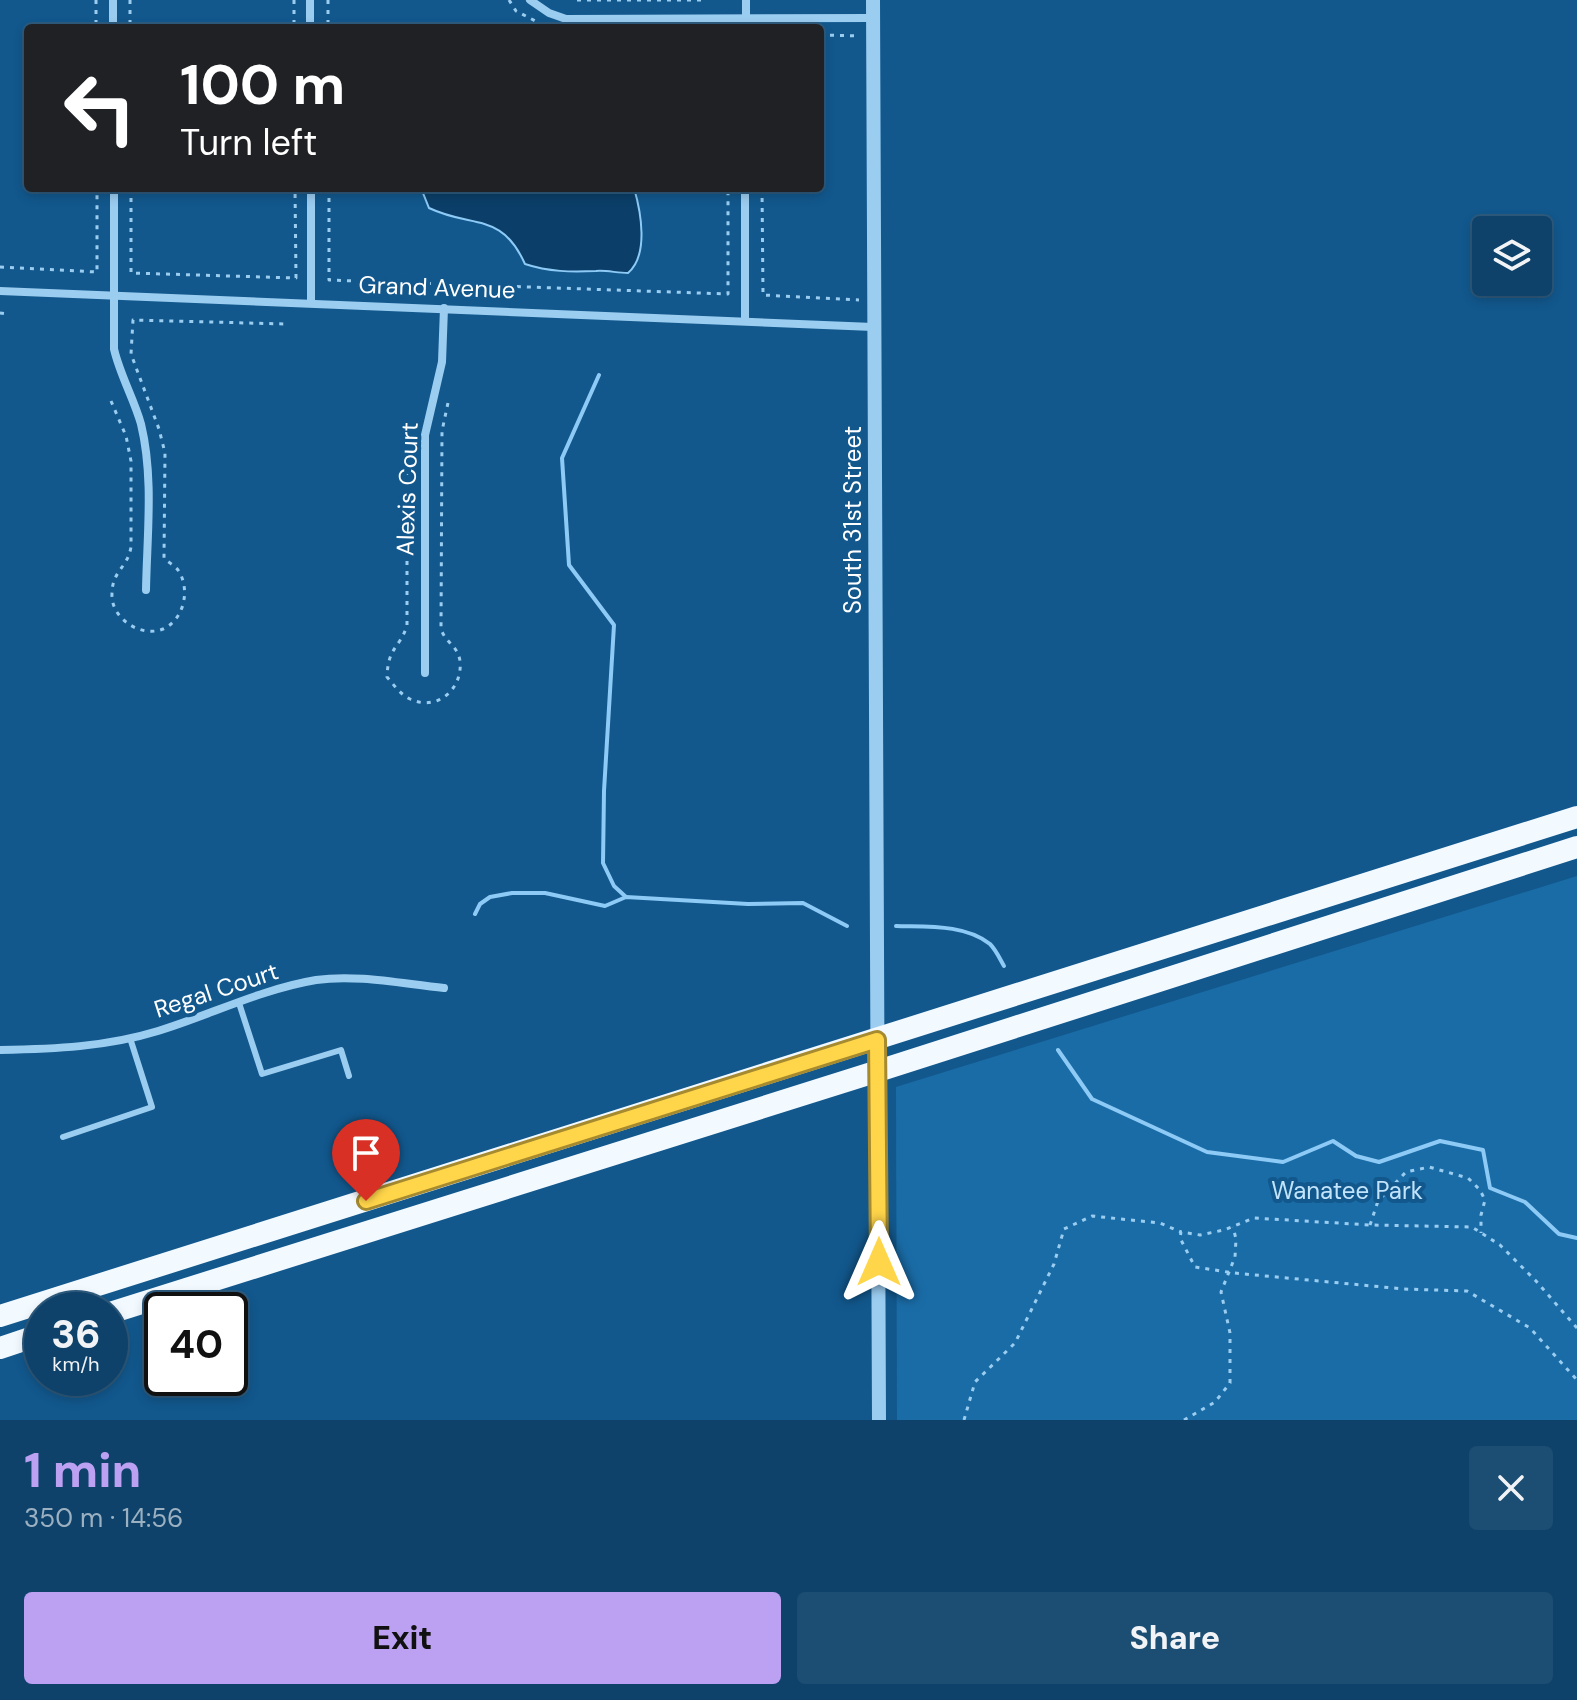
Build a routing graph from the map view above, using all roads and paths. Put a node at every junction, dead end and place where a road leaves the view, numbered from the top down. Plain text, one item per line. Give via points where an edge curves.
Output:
1 (96, 0) edge
2 (113, 0) edge
3 (130, 0) edge
4 (294, 0) edge
5 (310, 0) edge
6 (328, 0) edge
7 (509, 0) edge
8 (530, 0) edge
9 (577, 0) edge
10 (706, 0) edge
11 (746, 0) edge
12 (873, 0) edge
13 (873, 18) junction
14 (96, 24) edge
15 (113, 24) edge
16 (130, 24) edge
17 (294, 24) edge
18 (310, 24) edge
19 (328, 24) edge
20 (541, 24) edge
21 (746, 24) edge
22 (824, 35) edge
23 (859, 35) dead end
24 (97, 192) edge
25 (114, 192) edge
26 (131, 192) edge
27 (295, 192) edge
28 (311, 192) edge
29 (329, 192) edge
30 (728, 192) edge
31 (745, 192) edge
32 (762, 192) edge
33 (0, 267) edge
34 (0, 291) edge
35 (115, 295) junction
36 (863, 300) dead end
37 (311, 302) junction
38 (444, 308) junction
39 (0, 313) edge
40 (7, 314) dead end
41 (745, 320) junction
42 (873, 327) junction
43 (146, 590) dead end
44 (425, 673) dead end
45 (1577, 817) edge
46 (1577, 847) edge
47 (444, 988) dead end
48 (239, 1003) junction
49 (130, 1038) junction
50 (877, 1040) junction
51 (0, 1050) edge
52 (878, 1071) junction
53 (349, 1076) dead end
54 (63, 1137) dead end
55 (1370, 1225) junction
56 (1233, 1226) junction
57 (1181, 1232) junction
58 (1481, 1233) junction
59 (1227, 1272) junction
60 (128, 1307) edge
61 (0, 1316) edge
62 (1577, 1328) edge
63 (24, 1340) edge
64 (0, 1348) edge
65 (1577, 1380) edge
66 (879, 1420) edge
67 (964, 1420) edge
68 (1184, 1420) edge

1 - 14 path
2 - 15 street
3 - 16 path
4 - 17 path
5 - 18 street
6 - 19 path
7 - 20 path via 516,11
8 - 21 street via 566,19
9 - 10 path
11 - 21 street
12 - 13 street, South 31st Street
13 - 21 street
13 - 42 street, South 31st Street
22 - 23 path
24 - 33 path via 97,272
25 - 35 street
26 - 27 path via 131,273 296,278
28 - 37 street
29 - 30 path via 329,280 728,294
31 - 41 street
32 - 36 path via 763,295
34 - 35 street, Grand Avenue
35 - 37 street, Grand Avenue
35 - 43 street via 114,349 140,421 149,474
37 - 38 street, Grand Avenue
38 - 41 street, Grand Avenue
38 - 44 street, Alexis Court via 442,362 425,435
39 - 40 path
41 - 42 street, Grand Avenue
42 - 50 street, South 31st Street
45 - 50 highway
46 - 52 highway
47 - 48 street, Regal Court via 318,980
48 - 49 street, Regal Court
48 - 53 lane via 262,1074 341,1050
49 - 51 street, Regal Court via 71,1048
49 - 54 lane via 152,1107
50 - 52 street, South 31st Street
50 - 61 highway
52 - 60 highway
52 - 66 street, South 31st Street
55 - 56 path via 1254,1218
55 - 58 path via 1472,1227
55 - 58 path via 1378,1201 1406,1172 1429,1167 1468,1178 1480,1190 1485,1200
56 - 57 path via 1200,1235
56 - 59 path via 1235,1257
57 - 59 path via 1195,1267
57 - 67 path via 1160,1223 1092,1216 1064,1229 1054,1264 1015,1343 975,1382
58 - 62 path via 1500,1245
59 - 65 path via 1467,1291 1530,1328
59 - 68 path via 1221,1292 1230,1333 1230,1383 1215,1402
63 - 64 highway

